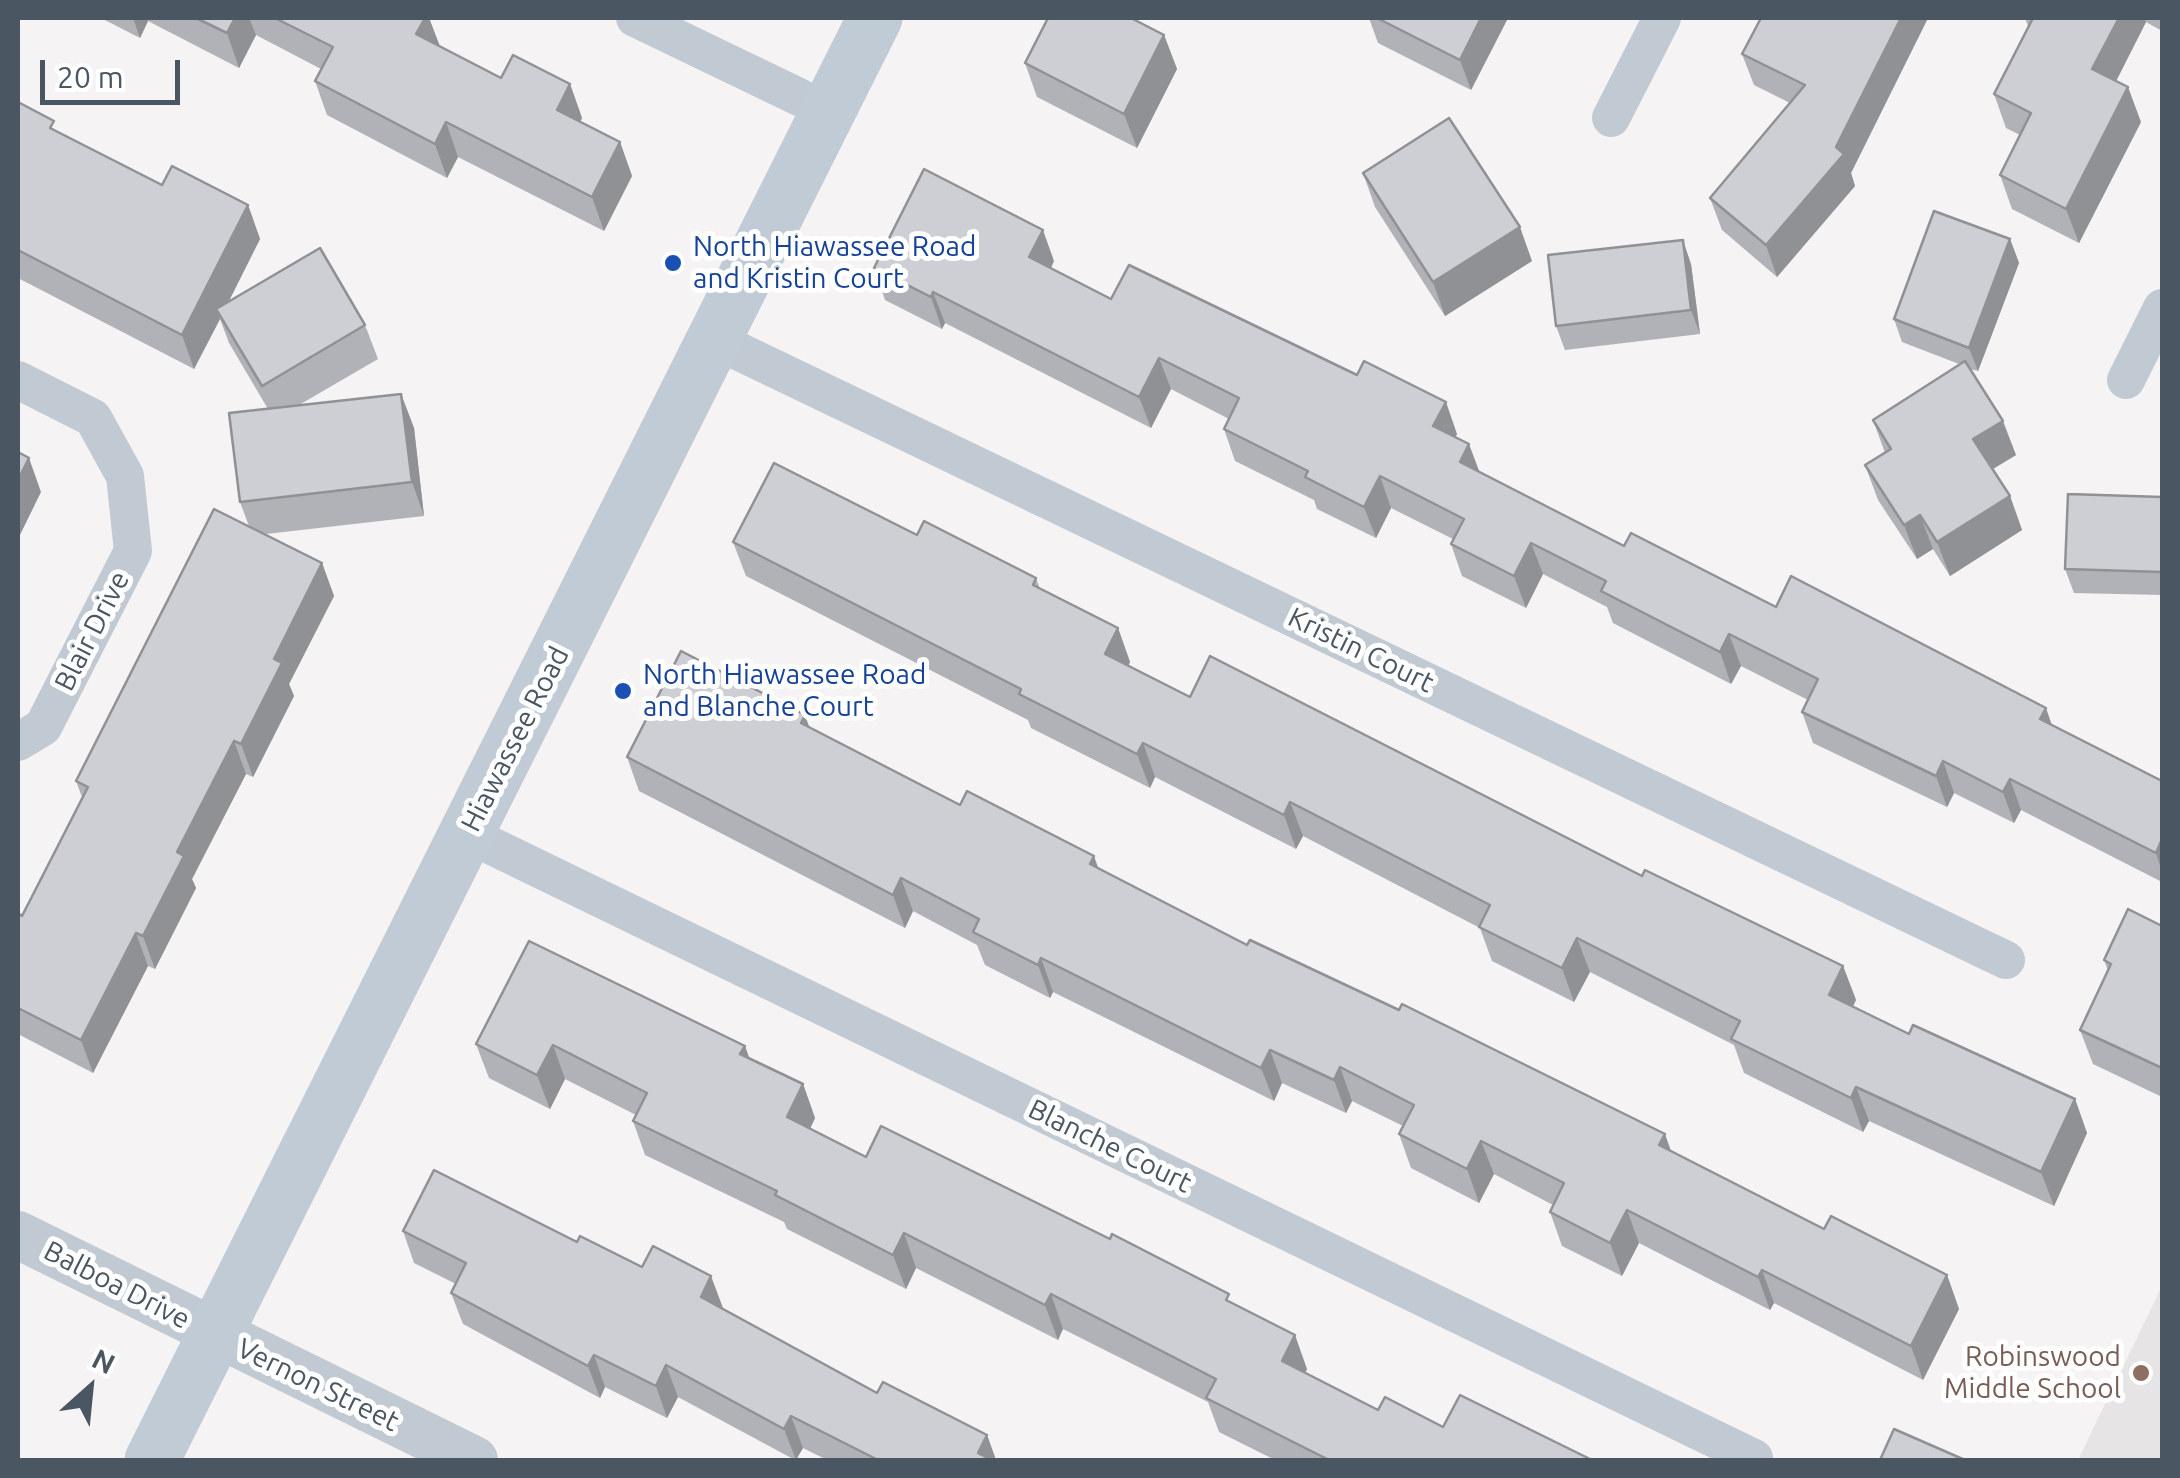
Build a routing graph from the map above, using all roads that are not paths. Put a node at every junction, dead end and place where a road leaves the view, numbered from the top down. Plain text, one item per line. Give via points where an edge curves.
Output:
1 (635, 18) edge
2 (875, 18) edge
3 (1662, 18) edge
4 (828, 112) junction
5 (1611, 118) dead end
6 (2162, 308) edge
7 (715, 340) junction
8 (18, 380) edge
9 (2126, 380) dead end
10 (18, 742) edge
11 (467, 834) junction
12 (2006, 960) dead end
13 (18, 1235) edge
14 (216, 1335) junction
15 (1754, 1458) edge
16 (152, 1460) edge
17 (474, 1460) edge

1 - 4 street
2 - 4 main road, Hiawassee Road
3 - 5 street
4 - 7 main road, Hiawassee Road
6 - 9 street
7 - 11 main road, Hiawassee Road
7 - 12 street, Kristin Court
8 - 10 street, Blair Drive via 93,418 126,476 133,551 43,727
11 - 14 main road, Hiawassee Road
11 - 15 street, Blanche Court
13 - 14 street, Balboa Drive
14 - 16 main road, Hiawassee Road
14 - 17 street, Vernon Street

